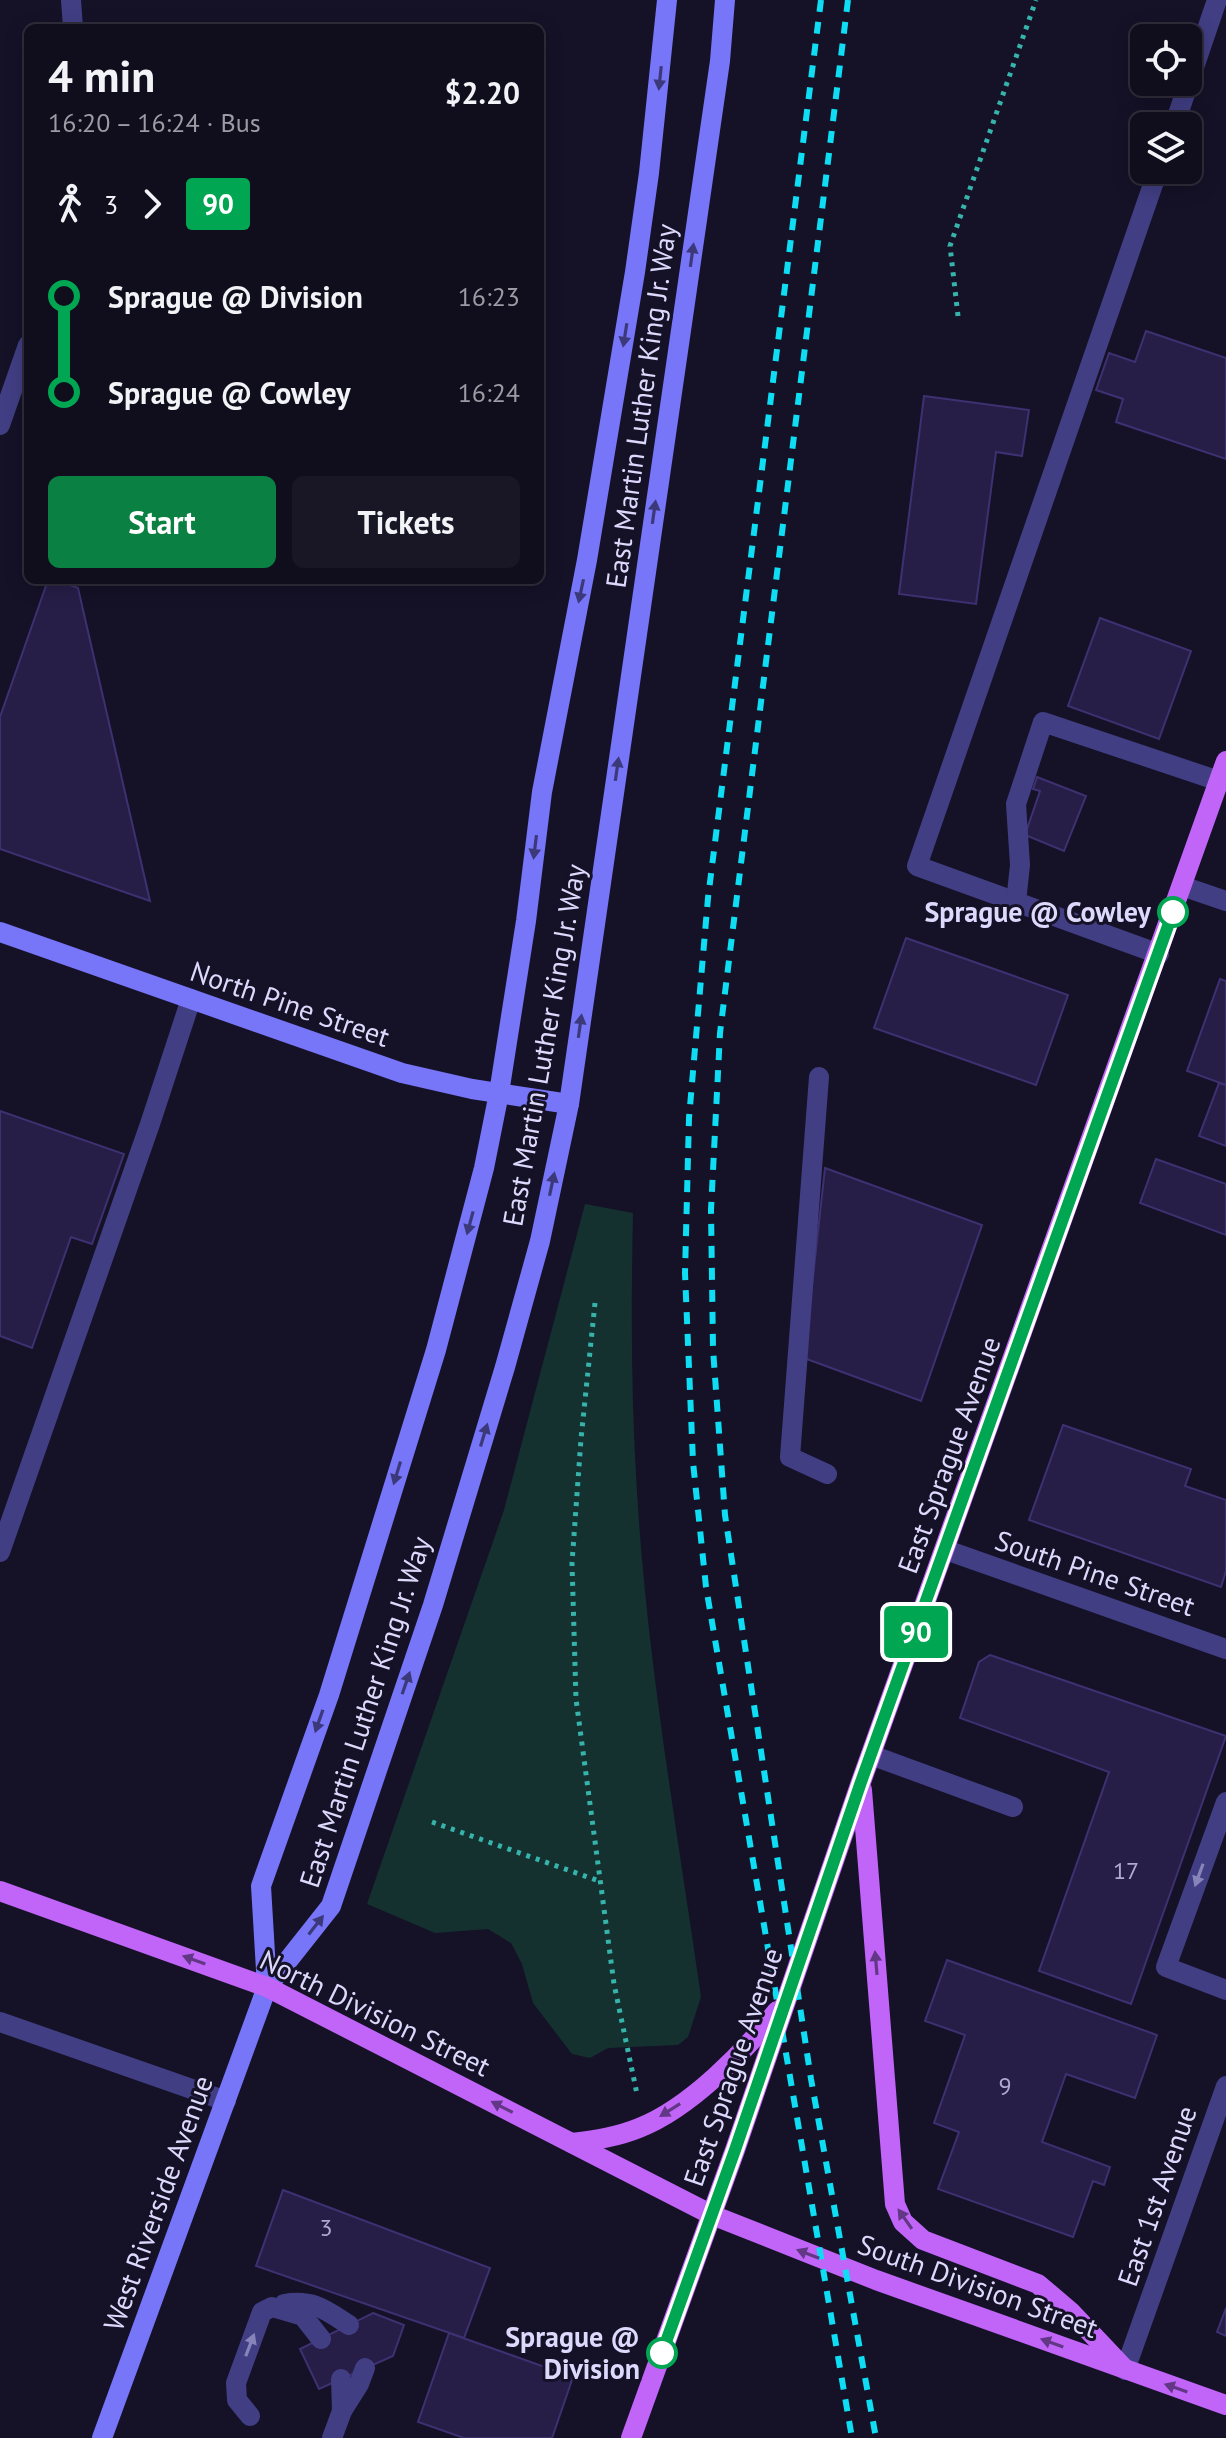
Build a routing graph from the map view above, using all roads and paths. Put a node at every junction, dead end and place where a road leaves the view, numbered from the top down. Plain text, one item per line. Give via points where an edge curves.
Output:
1 (71, 0) edge
2 (667, 0) edge
3 (725, 0) edge
4 (1036, 0) edge
5 (1217, 0) edge
6 (73, 24) edge
7 (1179, 112) edge
8 (1153, 184) edge
9 (958, 316) dead end
10 (24, 356) edge
11 (0, 425) edge
12 (1226, 761) edge
13 (1219, 781) junction
14 (1182, 886) junction
15 (1226, 901) edge
16 (1016, 902) junction
17 (0, 932) edge
18 (1159, 954) junction
19 (191, 999) junction
20 (819, 1077) dead end
21 (499, 1093) junction
22 (569, 1104) junction
23 (595, 1303) dead end
24 (827, 1474) dead end
25 (946, 1550) junction
26 (0, 1552) edge
27 (1226, 1649) edge
28 (871, 1755) junction
29 (861, 1782) junction
30 (1226, 1802) edge
31 (1013, 1807) dead end
32 (432, 1822) dead end
33 (599, 1881) junction
34 (0, 1891) edge
35 (267, 1987) junction
36 (1226, 1990) edge
37 (787, 1999) junction
38 (0, 2022) edge
39 (1226, 2086) edge
40 (637, 2094) dead end
41 (226, 2101) junction
42 (572, 2143) junction
43 (712, 2215) junction
44 (272, 2307) junction
45 (349, 2325) dead end
46 (321, 2339) dead end
47 (365, 2368) dead end
48 (1125, 2370) junction
49 (341, 2379) dead end
50 (1226, 2405) edge
51 (342, 2411) junction
52 (250, 2416) dead end
53 (102, 2438) edge
54 (332, 2438) edge
55 (631, 2438) edge

1 - 6 street
2 -> 21 street, East Martin Luther King Jr. Way via 635,272 542,792
22 -> 3 street, East Martin Luther King Jr. Way
4 - 9 path via 950,246
5 - 7 street
8 - 16 street via 917,866
10 - 11 street
12 - 13 main road, East Sprague Avenue
13 - 14 main road, East Sprague Avenue
13 - 16 street via 1043,722 1016,804
14 - 15 street
14 - 18 main road, East Sprague Avenue
16 - 18 street
17 - 19 street, North Pine Street
18 - 25 main road, East Sprague Avenue
19 - 21 street, North Pine Street via 402,1073
19 - 26 street
20 - 24 street via 790,1457
21 - 22 street, North Pine Street
21 -> 35 street, East Martin Luther King Jr. Way via 436,1350 329,1695 261,1886
35 -> 22 street, East Martin Luther King Jr. Way via 331,1906 433,1605 505,1367 540,1241
23 - 33 path via 572,1563 576,1699
25 - 27 street, South Pine Street
25 - 28 main road, East Sprague Avenue
28 - 29 main road, East Sprague Avenue
28 - 31 street
29 - 37 main road, East Sprague Avenue
48 -> 29 main road via 1038,2284 923,2240 903,2222 895,2204
30 -> 36 street via 1166,1967
32 - 33 path
33 - 40 path
35 -> 34 main road, North Division Street
35 - 41 street, West Riverside Avenue
42 -> 35 main road, North Division Street
37 -> 42 main road via 722,2071 681,2102 641,2127
37 - 43 main road, East Sprague Avenue
38 - 41 street
39 - 48 street, East 1st Avenue
41 - 53 street, West Riverside Avenue
42 - 43 main road, North Division Street
48 -> 43 main road, South Division Street
43 - 55 main road, East Sprague Avenue
44 - 45 street via 318,2305
44 - 46 street via 303,2316
52 -> 44 street via 237,2400 236,2383 262,2312
47 - 51 street
50 -> 48 main road, South Division Street
49 - 51 street
51 - 54 street

